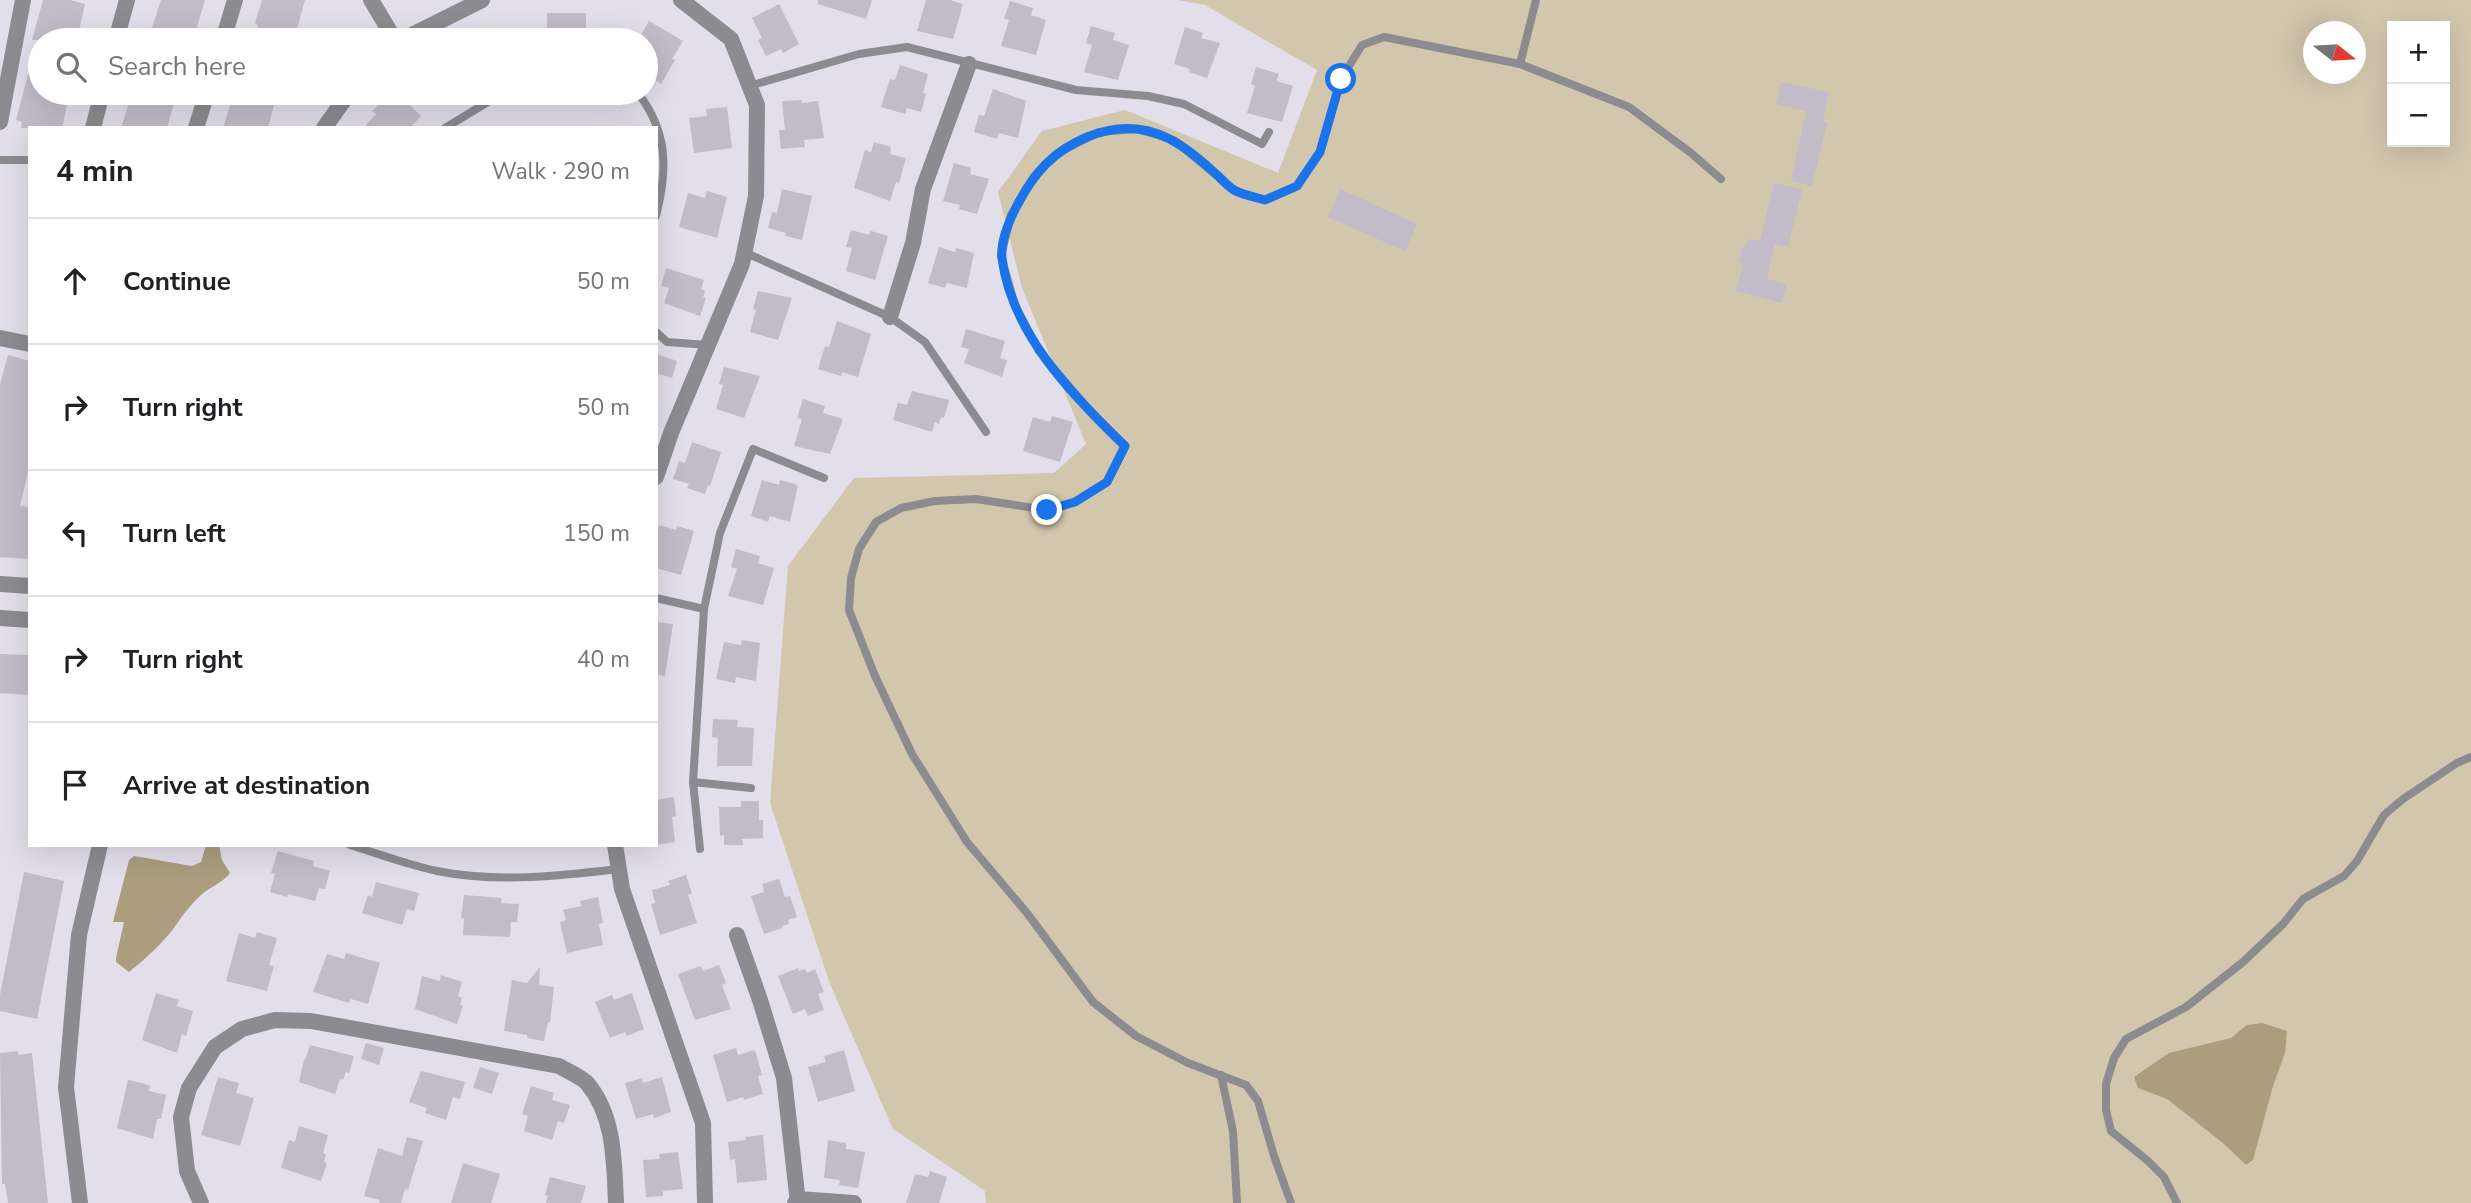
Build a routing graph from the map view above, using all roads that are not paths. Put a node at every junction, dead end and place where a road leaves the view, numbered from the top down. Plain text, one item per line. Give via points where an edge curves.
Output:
1 (23, 0) edge
2 (127, 0) edge
3 (235, 0) edge
4 (371, 0) edge
5 (482, 0) edge
6 (681, 0) edge
7 (1536, 0) edge
8 (120, 28) edge
9 (227, 28) edge
10 (388, 28) edge
11 (426, 28) edge
12 (969, 64) junction
13 (1520, 64) junction
14 (749, 86) junction
15 (99, 105) edge
16 (203, 105) edge
17 (340, 105) edge
18 (483, 105) edge
19 (647, 105) edge
20 (0, 122) edge
21 (94, 126) edge
22 (197, 126) edge
23 (325, 126) edge
24 (448, 126) edge
25 (657, 126) edge
26 (658, 130) edge
27 (1269, 132) dead end
28 (0, 160) edge
29 (28, 160) edge
30 (1721, 179) dead end
31 (658, 200) edge
32 (744, 253) junction
33 (890, 317) junction
34 (658, 334) edge
35 (0, 338) edge
36 (28, 344) edge
37 (708, 345) junction
38 (986, 432) dead end
39 (658, 471) edge
40 (824, 478) dead end
41 (0, 584) edge
42 (28, 586) edge
43 (658, 598) edge
44 (704, 609) junction
45 (0, 618) edge
46 (28, 620) edge
47 (2471, 757) edge
48 (693, 782) junction
49 (751, 788) dead end
50 (100, 847) edge
51 (357, 847) edge
52 (615, 847) edge
53 (700, 849) dead end
54 (618, 869) junction
55 (737, 935) dead end
56 (1222, 1075) junction
57 (797, 1202) edge
58 (80, 1203) edge
59 (201, 1203) edge
60 (616, 1203) edge
61 (705, 1203) edge
62 (854, 1203) edge
63 (1237, 1203) edge
64 (1291, 1203) edge
65 (2177, 1203) edge

1 - 20 street
2 - 8 street
3 - 9 street
4 - 10 street
5 - 11 street
6 - 14 street via 731,39
7 - 13 lane
12 - 14 lane via 907,47 859,54
12 - 27 lane via 1076,90 1184,104 1262,144
12 - 33 street via 923,189 914,243
13 - 30 lane via 1629,107
13 - 56 lane via 1384,37 1362,45 1341,79 1320,152 1297,186 1265,200 1235,191 1174,140 1137,129 1099,132 1056,154 1034,176 1011,215 1002,256 1015,305 1039,351 1125,446 1107,482 1075,502 1047,510 976,499 901,508 876,522 859,550 849,610 912,754 967,842 1093,1002 1136,1036
14 - 32 street via 757,105 756,196
15 - 21 street
16 - 22 street
17 - 23 street
18 - 24 lane
19 - 25 lane
26 - 31 lane via 664,151
28 - 29 lane
32 - 33 lane
32 - 37 street
33 - 38 lane via 925,342
34 - 37 lane via 667,342
35 - 36 street
37 - 39 street
40 - 44 lane via 753,449 720,533
41 - 42 street
43 - 44 lane
44 - 48 lane
45 - 46 street
47 - 65 lane via 2384,814 2344,876 2303,898 2243,962 2186,1007 2126,1040 2114,1058 2106,1084 2111,1131 2164,1177
48 - 49 lane
48 - 53 lane
50 - 58 street via 79,935 66,1087
51 - 54 lane via 437,871 478,875 544,878
52 - 54 street
54 - 61 street via 703,1123
55 - 57 street via 784,1078
56 - 63 lane via 1233,1130
56 - 64 lane via 1246,1085 1258,1101
57 - 62 street
59 - 60 street via 187,1171 181,1117 189,1088 215,1048 242,1029 275,1020 311,1021 559,1066 586,1081 601,1107 611,1133

